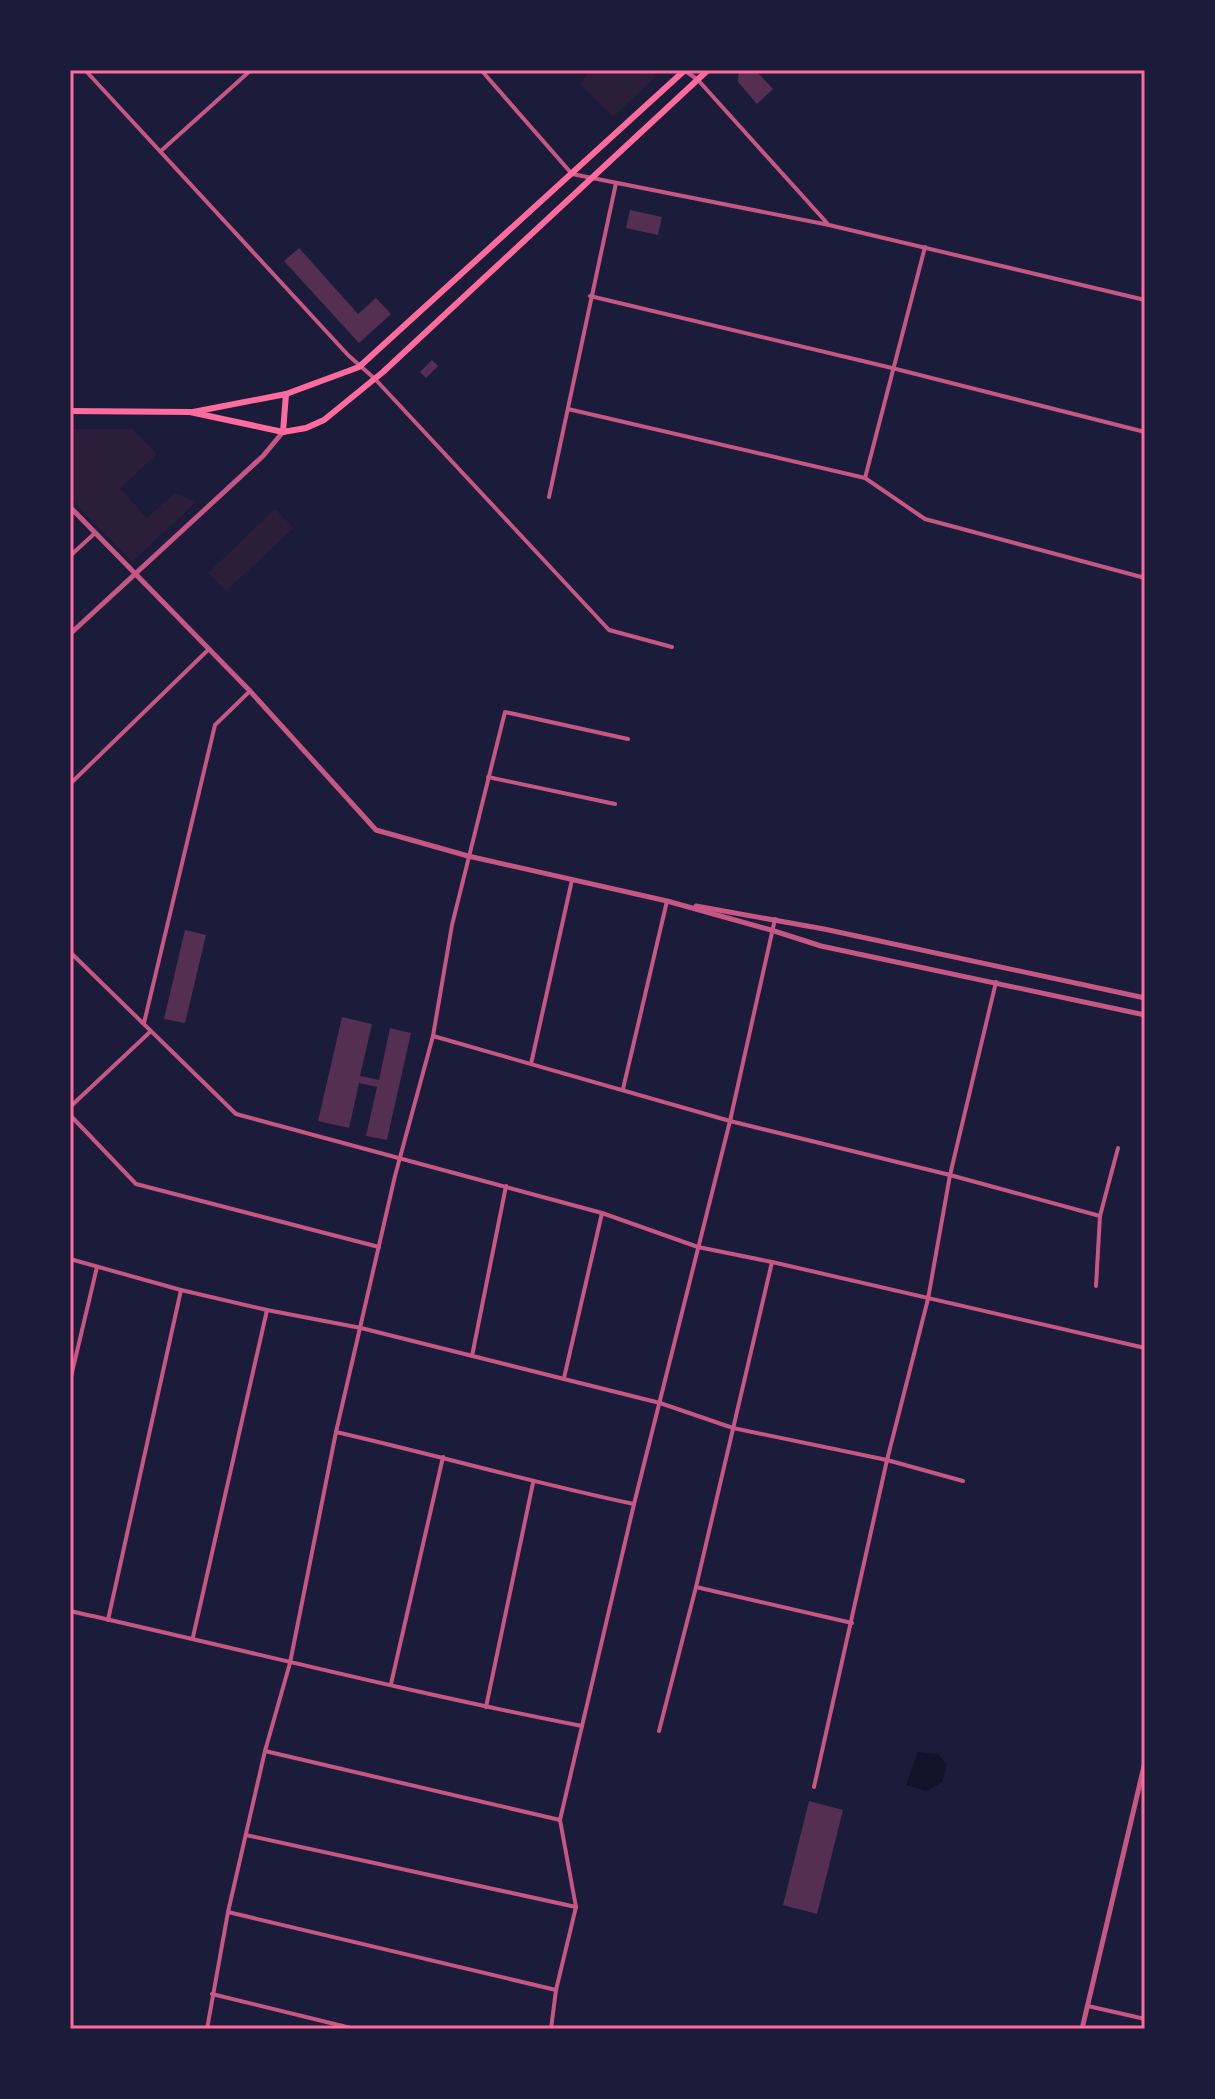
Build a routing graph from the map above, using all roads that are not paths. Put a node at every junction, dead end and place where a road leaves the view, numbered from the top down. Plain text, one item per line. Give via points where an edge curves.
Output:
1 (85, 70) edge
2 (251, 70) edge
3 (481, 70) edge
4 (685, 70) edge
5 (708, 70) edge
6 (698, 80) junction
7 (162, 150) junction
8 (572, 174) junction
9 (591, 179) junction
10 (616, 183) junction
11 (829, 225) junction
12 (925, 247) junction
13 (590, 296) junction
14 (1145, 300) edge
15 (359, 367) junction
16 (892, 368) junction
17 (375, 379) junction
18 (286, 394) junction
19 (568, 409) junction
20 (70, 411) edge
21 (190, 412) junction
22 (283, 432) junction
23 (1145, 432) edge
24 (865, 478) junction
25 (549, 497) dead end
26 (70, 507) edge
27 (95, 533) junction
28 (70, 556) edge
29 (136, 573) junction
30 (1145, 578) edge
31 (70, 634) edge
32 (672, 647) dead end
33 (209, 649) junction
34 (250, 691) junction
35 (628, 739) dead end
36 (488, 777) junction
37 (70, 784) edge
38 (615, 804) dead end
39 (468, 856) junction
40 (572, 880) junction
41 (667, 901) junction
42 (775, 919) junction
43 (771, 930) junction
44 (70, 952) edge
45 (996, 982) junction
46 (1145, 998) edge
47 (1145, 1015) edge
48 (144, 1023) junction
49 (151, 1031) junction
50 (433, 1036) junction
51 (531, 1064) junction
52 (623, 1089) junction
53 (70, 1107) edge
54 (70, 1115) edge
55 (730, 1121) junction
56 (1118, 1148) dead end
57 (400, 1157) junction
58 (950, 1175) junction
59 (506, 1186) junction
60 (602, 1213) junction
61 (1100, 1216) junction
62 (379, 1247) junction
63 (698, 1247) junction
64 (70, 1259) edge
65 (772, 1262) junction
66 (97, 1267) junction
67 (1096, 1286) dead end
68 (181, 1290) junction
69 (928, 1299) junction
70 (267, 1310) junction
71 (361, 1328) junction
72 (1145, 1348) edge
73 (472, 1356) junction
74 (564, 1379) junction
75 (70, 1381) edge
76 (660, 1403) junction
77 (733, 1428) junction
78 (336, 1432) junction
79 (443, 1457) junction
80 (887, 1460) junction
81 (963, 1481) dead end
82 (533, 1482) junction
83 (634, 1504) junction
84 (696, 1587) junction
85 (70, 1611) edge
86 (108, 1620) junction
87 (852, 1623) junction
88 (193, 1637) junction
89 (290, 1663) junction
90 (391, 1684) junction
91 (486, 1707) junction
92 (582, 1726) junction
93 (659, 1731) dead end
94 (265, 1751) junction
95 (1145, 1762) edge
96 (814, 1787) dead end
97 (560, 1820) junction
98 (246, 1835) junction
99 (576, 1907) junction
100 (228, 1912) junction
101 (556, 1990) junction
102 (212, 1994) junction
103 (1088, 2006) junction
104 (1145, 2019) edge
105 (207, 2029) edge
106 (355, 2029) edge
107 (551, 2029) edge
108 (1082, 2029) edge

1 - 7 street
2 - 7 street
3 - 8 street
4 - 6 street
4 - 8 main road
5 - 6 main road
6 - 9 main road
6 - 11 street
7 - 15 street
8 - 9 street
8 - 15 main road
9 - 10 street
9 - 17 main road
10 - 11 street
10 - 13 street
11 - 12 street
12 - 14 street
12 - 16 street
13 - 16 street
13 - 19 street
15 - 17 street
15 - 18 main road
16 - 23 street
16 - 24 street
17 - 22 main road via 324,420
17 - 32 street via 609,630
18 - 21 main road
18 - 22 main road
19 - 24 street
19 - 25 street
20 - 21 main road
21 - 22 main road
22 - 29 street
24 - 30 street via 925,519
26 - 27 street
27 - 28 street
27 - 29 street
29 - 31 street
29 - 33 street
33 - 34 street
33 - 37 street
34 - 39 street via 376,830
34 - 48 street via 215,725
35 - 36 street via 505,712
36 - 38 street
36 - 39 street
39 - 40 street
39 - 50 street
40 - 41 street
40 - 51 street
41 - 42 street
41 - 43 street
41 - 52 street
42 - 43 street
42 - 46 street
43 - 45 street via 821,946
43 - 55 street
44 - 48 street
45 - 47 street
45 - 58 street
48 - 49 street
49 - 53 street
49 - 57 street via 236,1114
50 - 51 street
50 - 57 street
51 - 52 street
52 - 55 street
54 - 62 street via 136,1184
55 - 58 street
55 - 63 street
56 - 61 street
57 - 59 street
57 - 62 street
58 - 61 street
58 - 69 street
59 - 60 street
59 - 73 street
60 - 63 street
60 - 74 street
61 - 67 street
62 - 71 street
63 - 65 street
63 - 76 street
64 - 66 street
65 - 69 street
65 - 77 street
66 - 68 street
66 - 75 street
68 - 70 street
68 - 86 street
69 - 72 street
69 - 80 street
70 - 71 street
70 - 88 street
71 - 73 street
71 - 78 street
73 - 74 street
74 - 76 street
76 - 77 street
76 - 83 street
77 - 80 street
77 - 84 street
78 - 79 street
78 - 89 street
79 - 82 street
79 - 90 street
80 - 81 street
80 - 87 street
82 - 83 street
82 - 91 street
83 - 92 street
84 - 87 street
84 - 93 street
85 - 86 street
86 - 88 street
87 - 96 street
88 - 89 street
89 - 90 street
89 - 94 street
90 - 91 street
91 - 92 street
92 - 97 street
94 - 97 street
94 - 98 street
95 - 103 street
97 - 99 street
98 - 99 street
98 - 100 street
99 - 101 street
100 - 101 street
100 - 102 street
101 - 107 street
102 - 105 street
102 - 106 street
103 - 104 street
103 - 108 street

